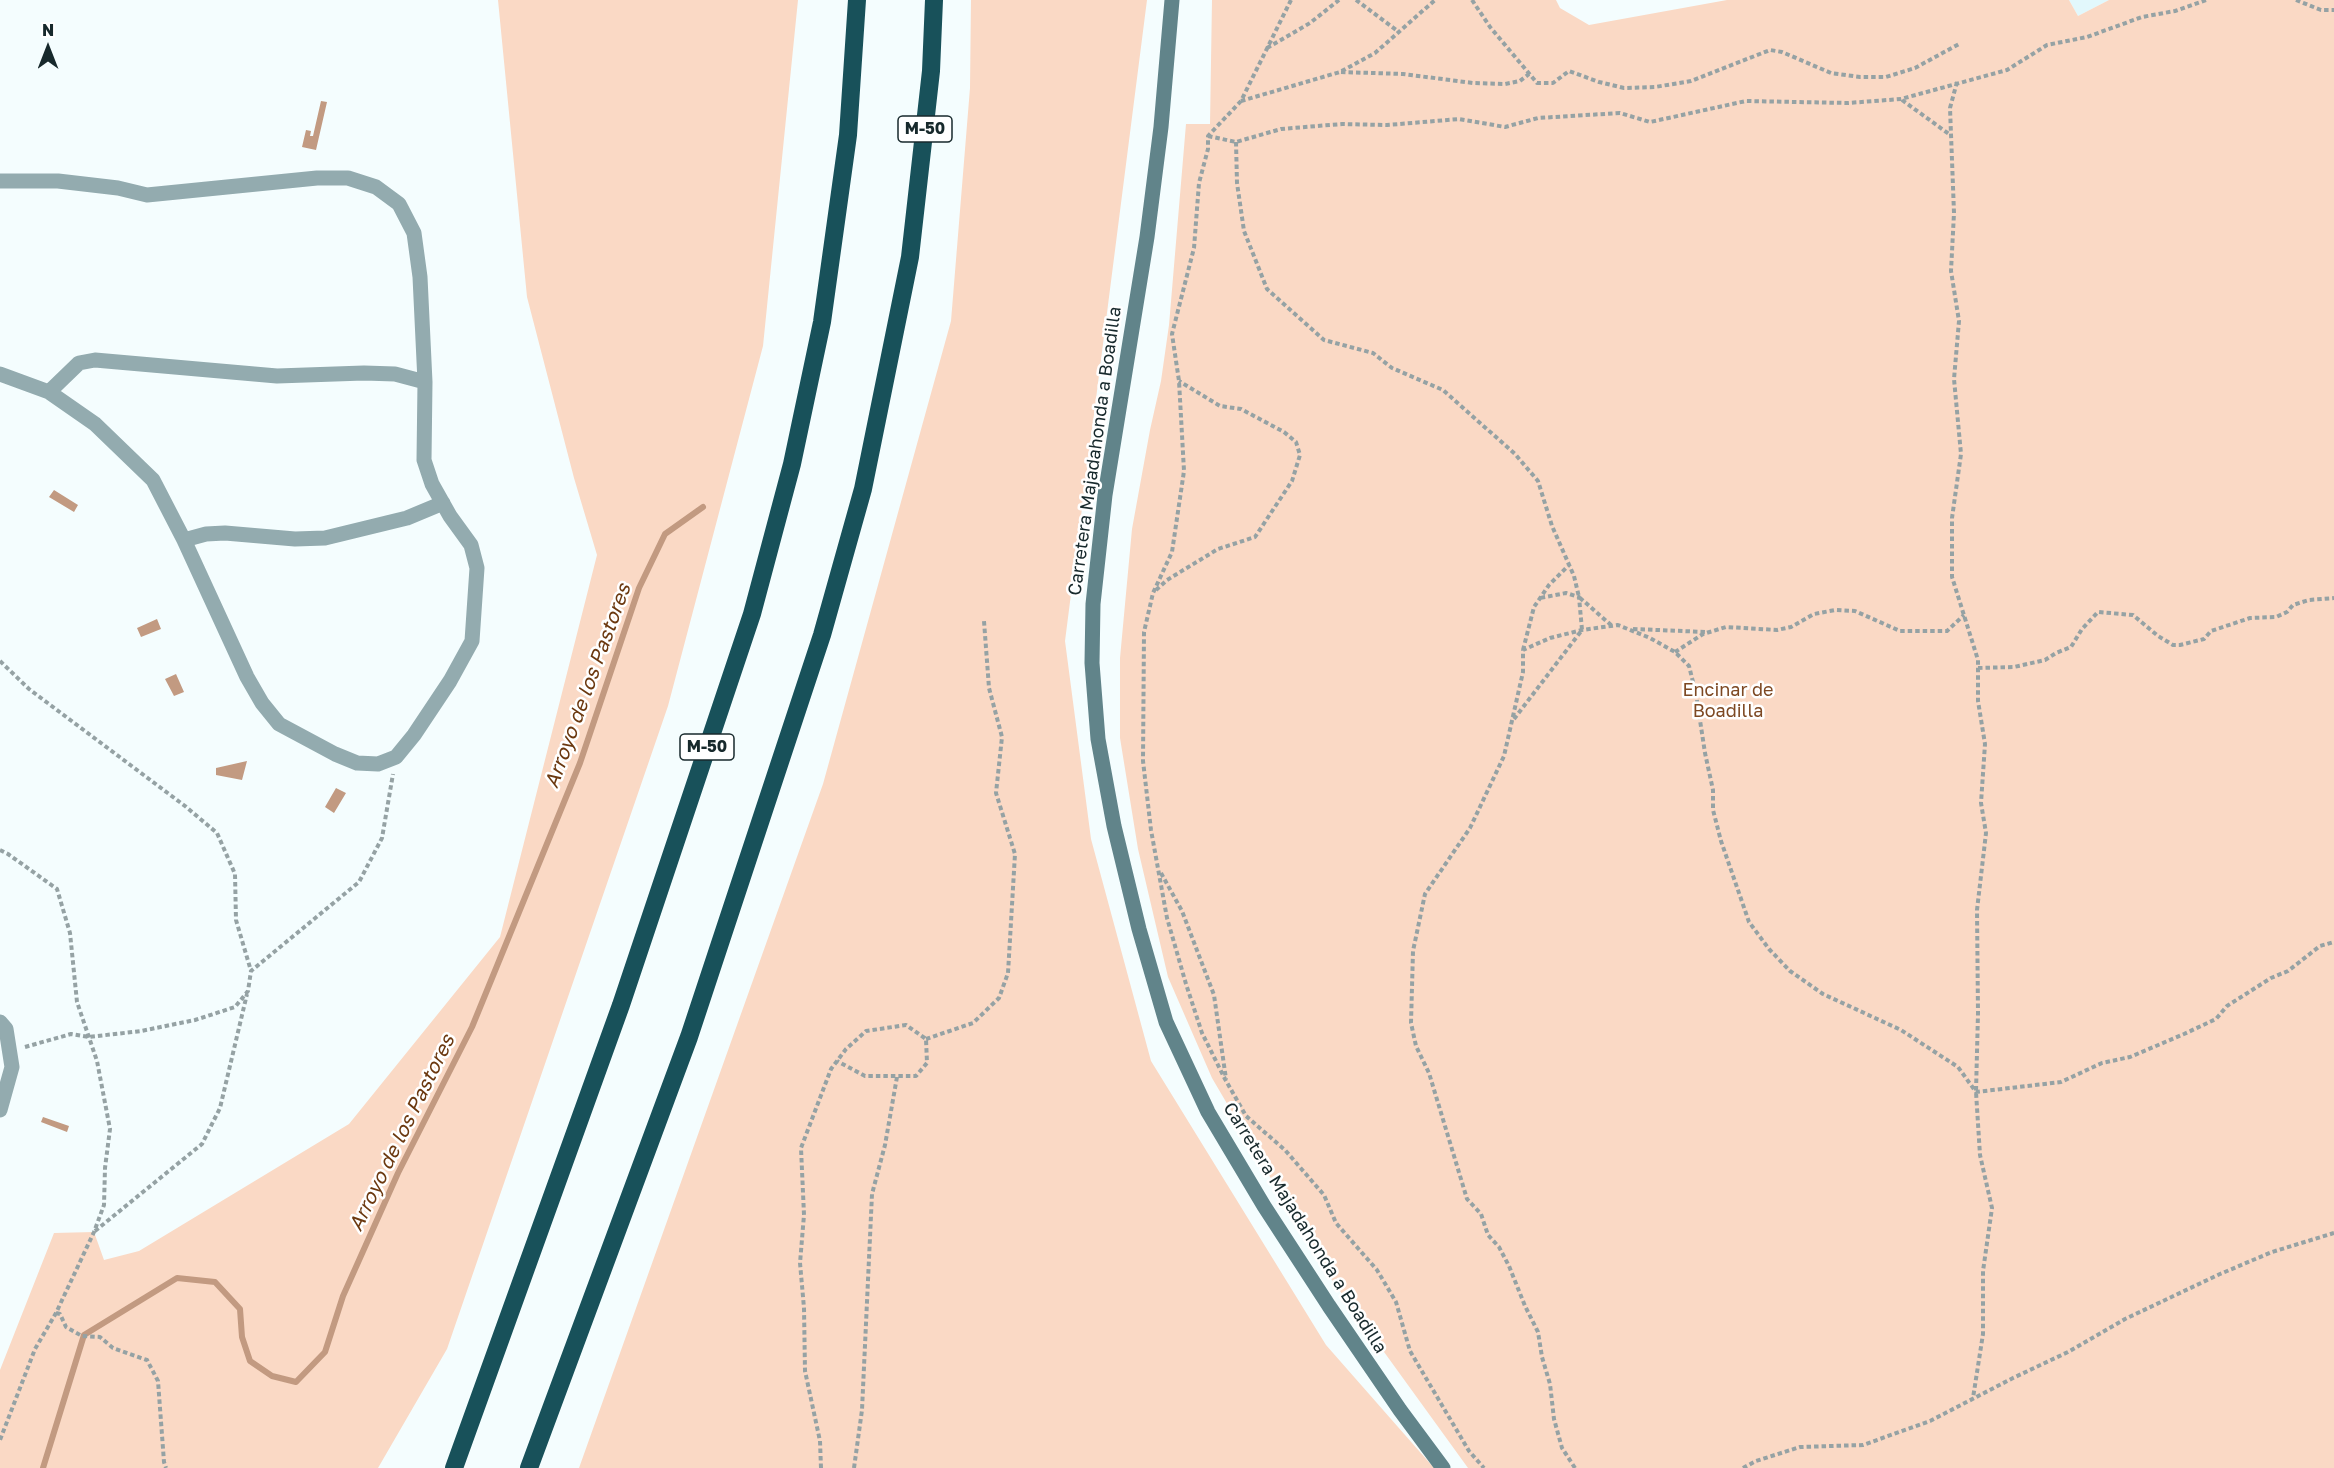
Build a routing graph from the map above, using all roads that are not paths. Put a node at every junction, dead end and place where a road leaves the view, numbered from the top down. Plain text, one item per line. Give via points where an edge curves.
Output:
1 (858, 0) edge
2 (934, 0) edge
3 (1172, 0) edge
4 (0, 181) edge
5 (0, 374) edge
6 (425, 382) junction
7 (49, 392) junction
8 (443, 503) junction
9 (184, 540) junction
10 (0, 1022) edge
11 (0, 1110) edge
12 (454, 1468) edge
13 (530, 1468) edge
14 (1443, 1468) edge

1 - 12 highway, M-50 via 848,135 822,322 792,464 752,614 621,1005
2 - 13 highway, M-50 via 931,71 910,257 863,489 822,635 689,1037
3 - 14 street, Carretera Majadahonda a Boadilla via 1161,127 1105,495 1093,604 1092,663 1098,739 1112,815 1166,1022 1208,1112 1329,1306
4 - 6 street via 58,181 147,195 317,178 348,178 376,187 399,204 414,233
5 - 7 street
6 - 7 street via 395,374 277,376 95,360 79,363
6 - 8 street via 424,460
7 - 9 street via 95,424 153,480
8 - 9 street via 407,518 325,538 225,533
8 - 9 street via 471,544 477,568 472,641 414,735 396,757 378,764 357,763 279,724 261,703 247,677
10 - 11 street via 6,1029 12,1067

